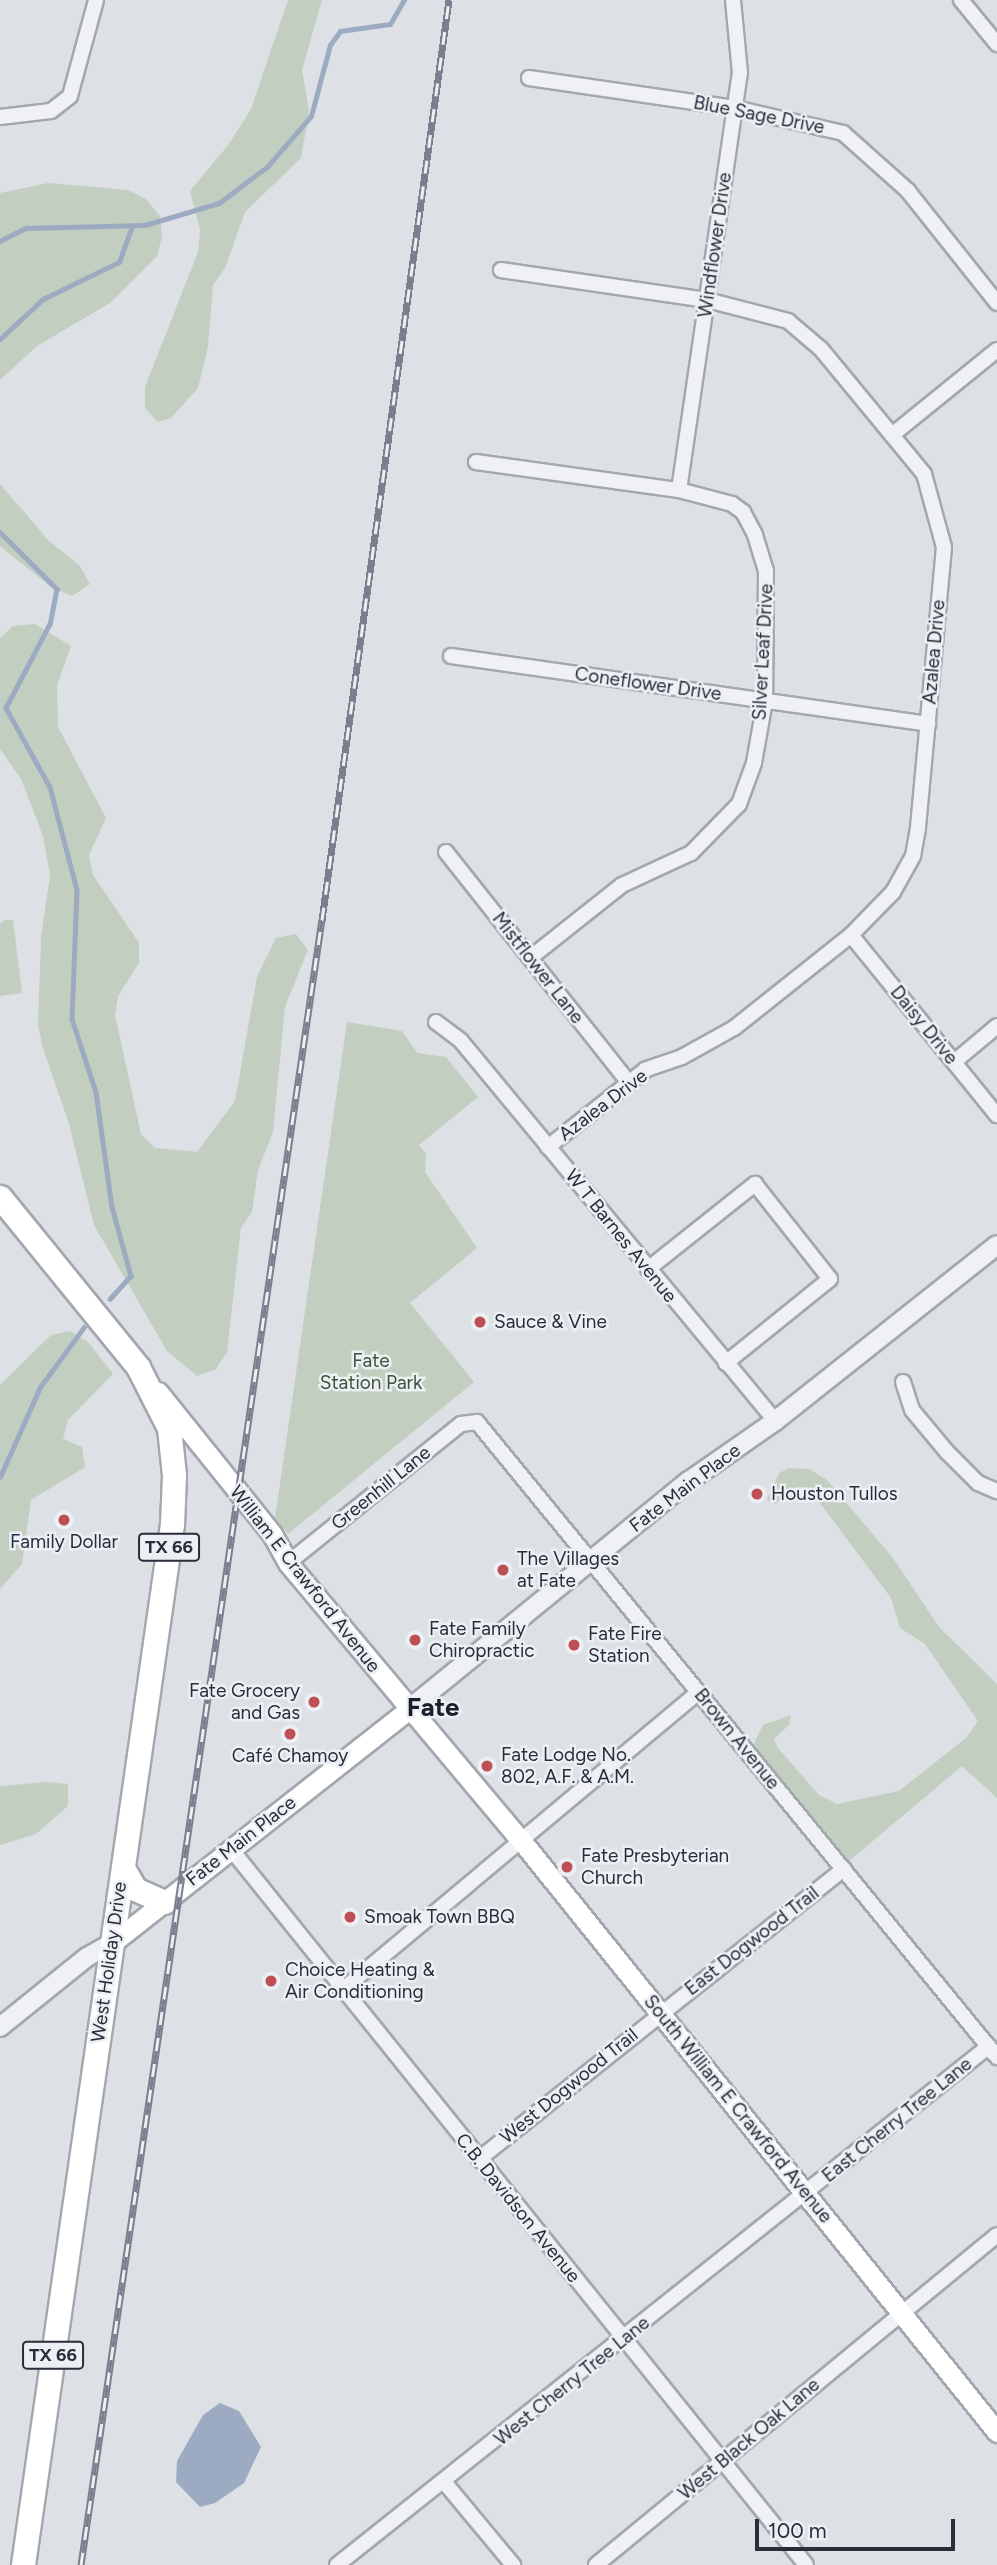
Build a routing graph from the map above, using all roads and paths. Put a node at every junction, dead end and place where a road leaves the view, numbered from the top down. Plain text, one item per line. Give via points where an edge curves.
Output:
1 (96, 0) edge
2 (733, 0) edge
3 (961, 0) edge
4 (997, 44) edge
5 (529, 78) dead end
6 (735, 108) junction
7 (0, 117) edge
8 (501, 270) dead end
9 (707, 300) junction
10 (997, 303) edge
11 (997, 350) edge
12 (892, 436) junction
13 (476, 461) dead end
14 (679, 490) junction
15 (451, 656) dead end
16 (765, 701) junction
17 (928, 724) junction
18 (446, 852) dead end
19 (852, 935) junction
20 (530, 958) junction
21 (436, 1022) dead end
22 (997, 1026) edge
23 (954, 1062) junction
24 (629, 1083) junction
25 (997, 1115) edge
26 (548, 1147) junction
27 (0, 1197) edge
28 (997, 1245) edge
29 (648, 1269) junction
30 (726, 1363) junction
31 (138, 1367) junction
32 (904, 1382) dead end
33 (775, 1421) junction
34 (477, 1422) joint
35 (997, 1491) edge
36 (593, 1560) junction
37 (288, 1563) junction
38 (699, 1692) junction
39 (409, 1709) junction
40 (475, 1790) joint
41 (520, 1839) junction
42 (231, 1849) junction
43 (123, 1868) junction
44 (844, 1869) junction
45 (164, 1902) junction
46 (112, 1943) junction
47 (341, 1991) junction
48 (660, 2012) junction
49 (6, 2023) edge
50 (993, 2052) edge
51 (479, 2159) junction
52 (804, 2194) junction
53 (997, 2235) edge
54 (902, 2313) junction
55 (624, 2338) junction
56 (997, 2432) edge
57 (721, 2464) junction
58 (446, 2483) junction
59 (23, 2565) edge
60 (337, 2565) edge
61 (513, 2565) edge
62 (596, 2565) edge
63 (806, 2565) edge

1 - 7 street via 70,96 51,111
2 - 6 street, Windflower Drive via 740,51
3 - 4 street
5 - 6 street, Blue Sage Drive
6 - 9 street, Windflower Drive
6 - 10 street, Blue Sage Drive via 843,133 908,191
8 - 9 street, Azalea Drive
9 - 12 street, Azalea Drive via 788,321 821,349
9 - 14 street, Windflower Drive
11 - 12 street
12 - 17 street, Azalea Drive via 924,474 944,547
13 - 14 street, Silver Leaf Drive
14 - 16 street, Silver Leaf Drive via 732,504 743,512 755,535 769,602
15 - 16 street, Coneflower Drive
16 - 17 street, Coneflower Drive
16 - 20 street, Silver Leaf Drive via 754,763 739,804 719,830 691,853 622,885
17 - 19 street, Azalea Drive via 913,856 893,892
18 - 20 street, Mistflower Lane
19 - 23 street, Daisy Drive
19 - 24 street, Azalea Drive via 734,1028 681,1057 645,1070
20 - 24 street, Mistflower Lane
21 - 26 street, W T Barnes Avenue via 461,1041
22 - 23 street
23 - 25 street, Daisy Drive
24 - 26 street, Azalea Drive
26 - 29 street, W T Barnes Avenue
27 - 31 main road, TX 66
28 - 33 street, Fate Main Place
29 - 30 street, W T Barnes Avenue
29 - 30 street via 755,1184 830,1279
30 - 33 street, W T Barnes Avenue
31 - 37 main road, William E Crawford Avenue via 272,1534
31 - 43 main road, West Holiday Drive / TX 66 via 169,1428 174,1499
32 - 35 street via 912,1410 947,1452 978,1483
33 - 36 street, Fate Main Place via 689,1481
34 - 36 street, Brown Avenue
34 - 37 street, Greenhill Lane via 461,1424
36 - 38 street, Brown Avenue
36 - 39 street, Fate Main Place
37 - 39 main road, William E Crawford Avenue
38 - 41 street
38 - 44 street, Brown Avenue
39 - 40 main road, William E Crawford Avenue
39 - 42 main road, Fate Main Place
40 - 41 main road, South William E Crawford Avenue
41 - 47 street
41 - 48 main road, South William E Crawford Avenue
42 - 45 main road, Fate Main Place
42 - 47 street, C.B. Davidson Avenue
43 - 45 main road via 135,1889
43 - 46 main road, West Holiday Drive / TX 66
44 - 48 street, East Dogwood Trail
44 - 50 street, Brown Avenue
45 - 46 main road, Fate Main Place
46 - 49 street, Fate Main Place via 87,1957
46 - 59 main road, West Holiday Drive / TX 66
47 - 51 street, C.B. Davidson Avenue
48 - 51 street, West Dogwood Trail
48 - 52 main road, South William E Crawford Avenue
50 - 52 street, East Cherry Tree Lane
51 - 55 street, C.B. Davidson Avenue
52 - 54 main road, South William E Crawford Avenue
52 - 55 street, West Cherry Tree Lane
53 - 54 street, West Black Oak Lane
54 - 56 main road, South William E Crawford Avenue
54 - 57 street, West Black Oak Lane
55 - 57 street, C.B. Davidson Avenue
55 - 58 street, West Cherry Tree Lane
57 - 62 street, West Black Oak Lane
57 - 63 street, C.B. Davidson Avenue
58 - 60 street, West Cherry Tree Lane
58 - 61 street

